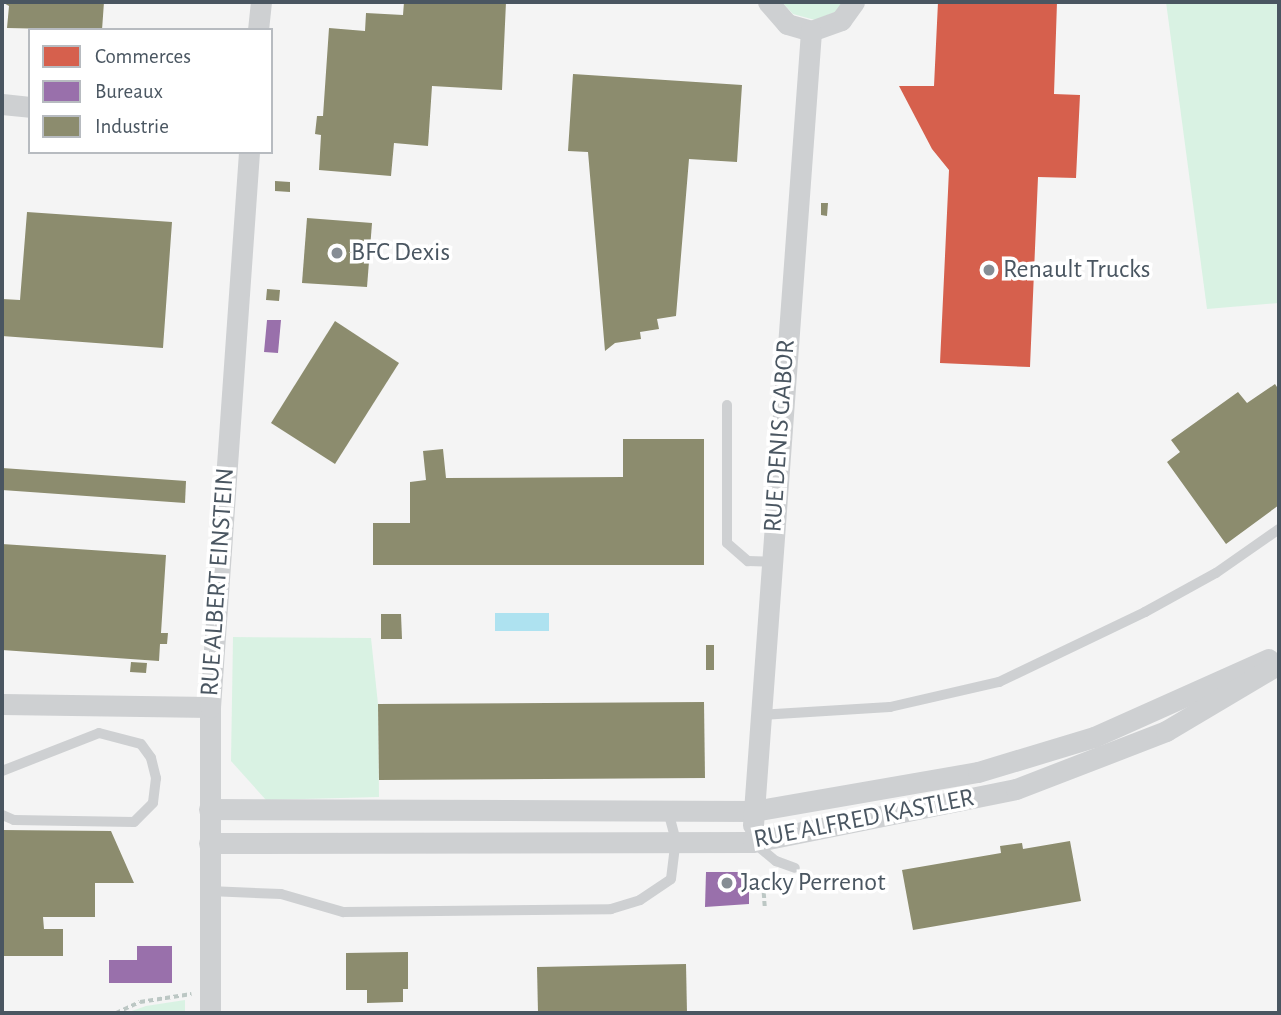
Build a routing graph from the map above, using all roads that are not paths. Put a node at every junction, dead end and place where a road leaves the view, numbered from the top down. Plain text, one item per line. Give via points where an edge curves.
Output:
1 (261, 2) edge
2 (768, 2) edge
3 (854, 2) edge
4 (258, 28) edge
5 (811, 31) junction
6 (2, 104) edge
7 (28, 107) edge
8 (249, 154) edge
9 (727, 405) dead end
10 (1279, 529) edge
11 (771, 562) junction
12 (1279, 653) edge
13 (1279, 664) edge
14 (2, 704) edge
15 (210, 707) junction
16 (760, 715) junction
17 (2, 771) edge
18 (209, 809) junction
19 (668, 811) junction
20 (754, 811) junction
21 (2, 815) edge
22 (676, 841) junction
23 (753, 842) junction
24 (209, 843) junction
25 (795, 868) dead end
26 (209, 891) junction
27 (210, 1013) edge

1 - 4 street
2 - 5 street via 787,24
3 - 5 street via 841,20
5 - 11 street, RUE DENIS GABOR
6 - 7 street
8 - 15 street, RUE ALBERT EINSTEIN
9 - 11 lane via 727,543 748,561
10 - 16 lane via 1216,573 1145,612 999,682 890,708
11 - 16 street, RUE DENIS GABOR
12 - 20 street, RUE ALFRED KASTLER via 1094,737 978,772
13 - 23 street, RUE ALFRED KASTLER via 1166,731 1016,789
14 - 15 street
15 - 18 street, RUE ALBERT EINSTEIN
16 - 20 street, RUE DENIS GABOR
17 - 21 lane via 99,733 141,744 156,778 153,803 134,822 15,820
18 - 19 street, RUE ALFRED KASTLER
18 - 24 street, RUE ALBERT EINSTEIN
19 - 20 street, RUE ALFRED KASTLER
19 - 22 lane
20 - 23 street, RUE DENIS GABOR
22 - 23 street, RUE ALFRED KASTLER
22 - 24 street, RUE ALFRED KASTLER
22 - 26 lane via 671,879 640,900 611,909 343,912 281,894
23 - 25 lane via 776,861
24 - 26 street, RUE ALBERT EINSTEIN
26 - 27 street, RUE ALBERT EINSTEIN

